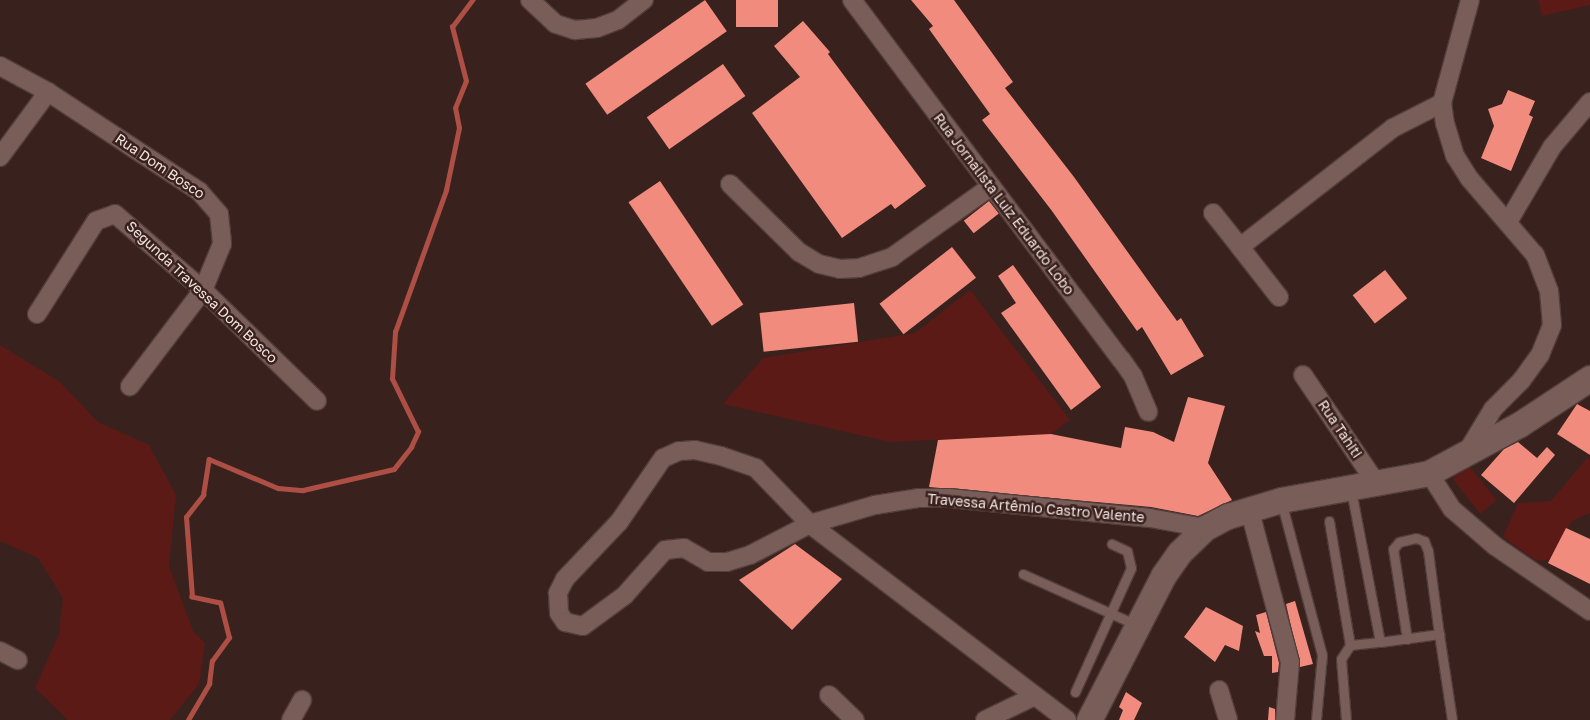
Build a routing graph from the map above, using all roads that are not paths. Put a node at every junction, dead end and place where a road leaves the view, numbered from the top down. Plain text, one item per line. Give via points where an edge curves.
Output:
1 (530, 0) edge
2 (644, 0) edge
3 (852, 0) edge
4 (1470, 0) edge
5 (0, 66) edge
6 (48, 92) junction
7 (1590, 102) edge
8 (1442, 103) junction
9 (0, 157) edge
10 (730, 184) dead end
11 (990, 187) junction
12 (1213, 213) dead end
13 (1508, 222) junction
14 (1240, 247) junction
15 (203, 290) junction
16 (1279, 297) dead end
17 (36, 314) dead end
18 (1304, 375) dead end
19 (1590, 378) edge
20 (130, 386) dead end
21 (318, 401) dead end
22 (1148, 412) dead end
23 (1464, 457) junction
24 (1430, 474) junction
25 (1376, 483) junction
26 (1350, 487) junction
27 (1281, 500) junction
28 (1250, 508) junction
29 (1329, 521) dead end
30 (810, 524) junction
31 (1205, 528) junction
32 (1112, 544) dead end
33 (1023, 574) dead end
34 (1590, 611) edge
35 (1111, 613) junction
36 (1138, 625) junction
37 (1439, 634) junction
38 (1407, 638) junction
39 (1380, 642) junction
40 (1350, 645) junction
41 (0, 651) edge
42 (18, 660) dead end
43 (1219, 690) dead end
44 (1075, 692) dead end
45 (829, 695) dead end
46 (1035, 696) junction
47 (302, 700) dead end
48 (1097, 716) edge
49 (291, 720) edge
50 (855, 720) edge
51 (985, 720) edge
52 (1067, 720) edge
53 (1228, 720) edge
54 (1285, 720) edge
55 (1316, 720) edge
56 (1346, 720) edge
57 (1452, 720) edge

1 - 2 street via 556,24 575,30 597,28 618,20
3 - 11 street, Rua Jornalista Luiz Eduardo Lobo
4 - 8 street
5 - 6 street, Rua Dom Bosco
6 - 9 street
6 - 15 street, Rua Dom Bosco via 211,201 219,214 222,244
7 - 13 street via 1552,147
8 - 13 street via 1456,156 1469,178
8 - 14 street via 1393,128
10 - 11 street via 799,252 819,264 840,269 859,268 892,257
11 - 22 street, Rua Jornalista Luiz Eduardo Lobo via 1133,376
12 - 14 street
13 - 23 street via 1535,255 1544,272 1552,325 1540,356 1522,381 1493,409
14 - 16 street
15 - 17 street, Segunda Travessa Dom Bosco via 115,214 96,221
15 - 20 street, Rua Dom Bosco
15 - 21 street, Segunda Travessa Dom Bosco
18 - 25 street, Rua Tahiti
19 - 23 main road
23 - 24 main road
24 - 25 main road
24 - 34 street via 1452,509 1495,546
25 - 26 main road
26 - 27 main road
26 - 39 lane
27 - 28 main road
27 - 55 lane via 1322,655
28 - 31 main road
28 - 54 street via 1290,662
29 - 40 lane
30 - 30 street, Travessa Artêmio Castro Valente via 750,556 727,562 708,562 684,548 665,550 625,595 589,624 575,626 565,622 559,613 558,593 565,579 619,522 663,458 679,451 695,450 756,468
30 - 31 street, Travessa Artêmio Castro Valente via 896,501 949,498 1150,518
30 - 46 street, Travessa Artêmio Castro Valente
31 - 36 main road via 1171,563
32 - 35 lane via 1127,552 1132,561
33 - 35 lane
35 - 36 lane
35 - 44 lane
36 - 48 main road
37 - 38 lane
37 - 38 lane via 1428,550 1424,541 1416,538 1399,542 1393,549
37 - 57 lane
38 - 39 lane
39 - 40 lane
40 - 56 lane via 1341,659
41 - 42 street
43 - 53 street
45 - 50 street
46 - 51 street
46 - 52 street, Travessa Artêmio Castro Valente
47 - 49 street

